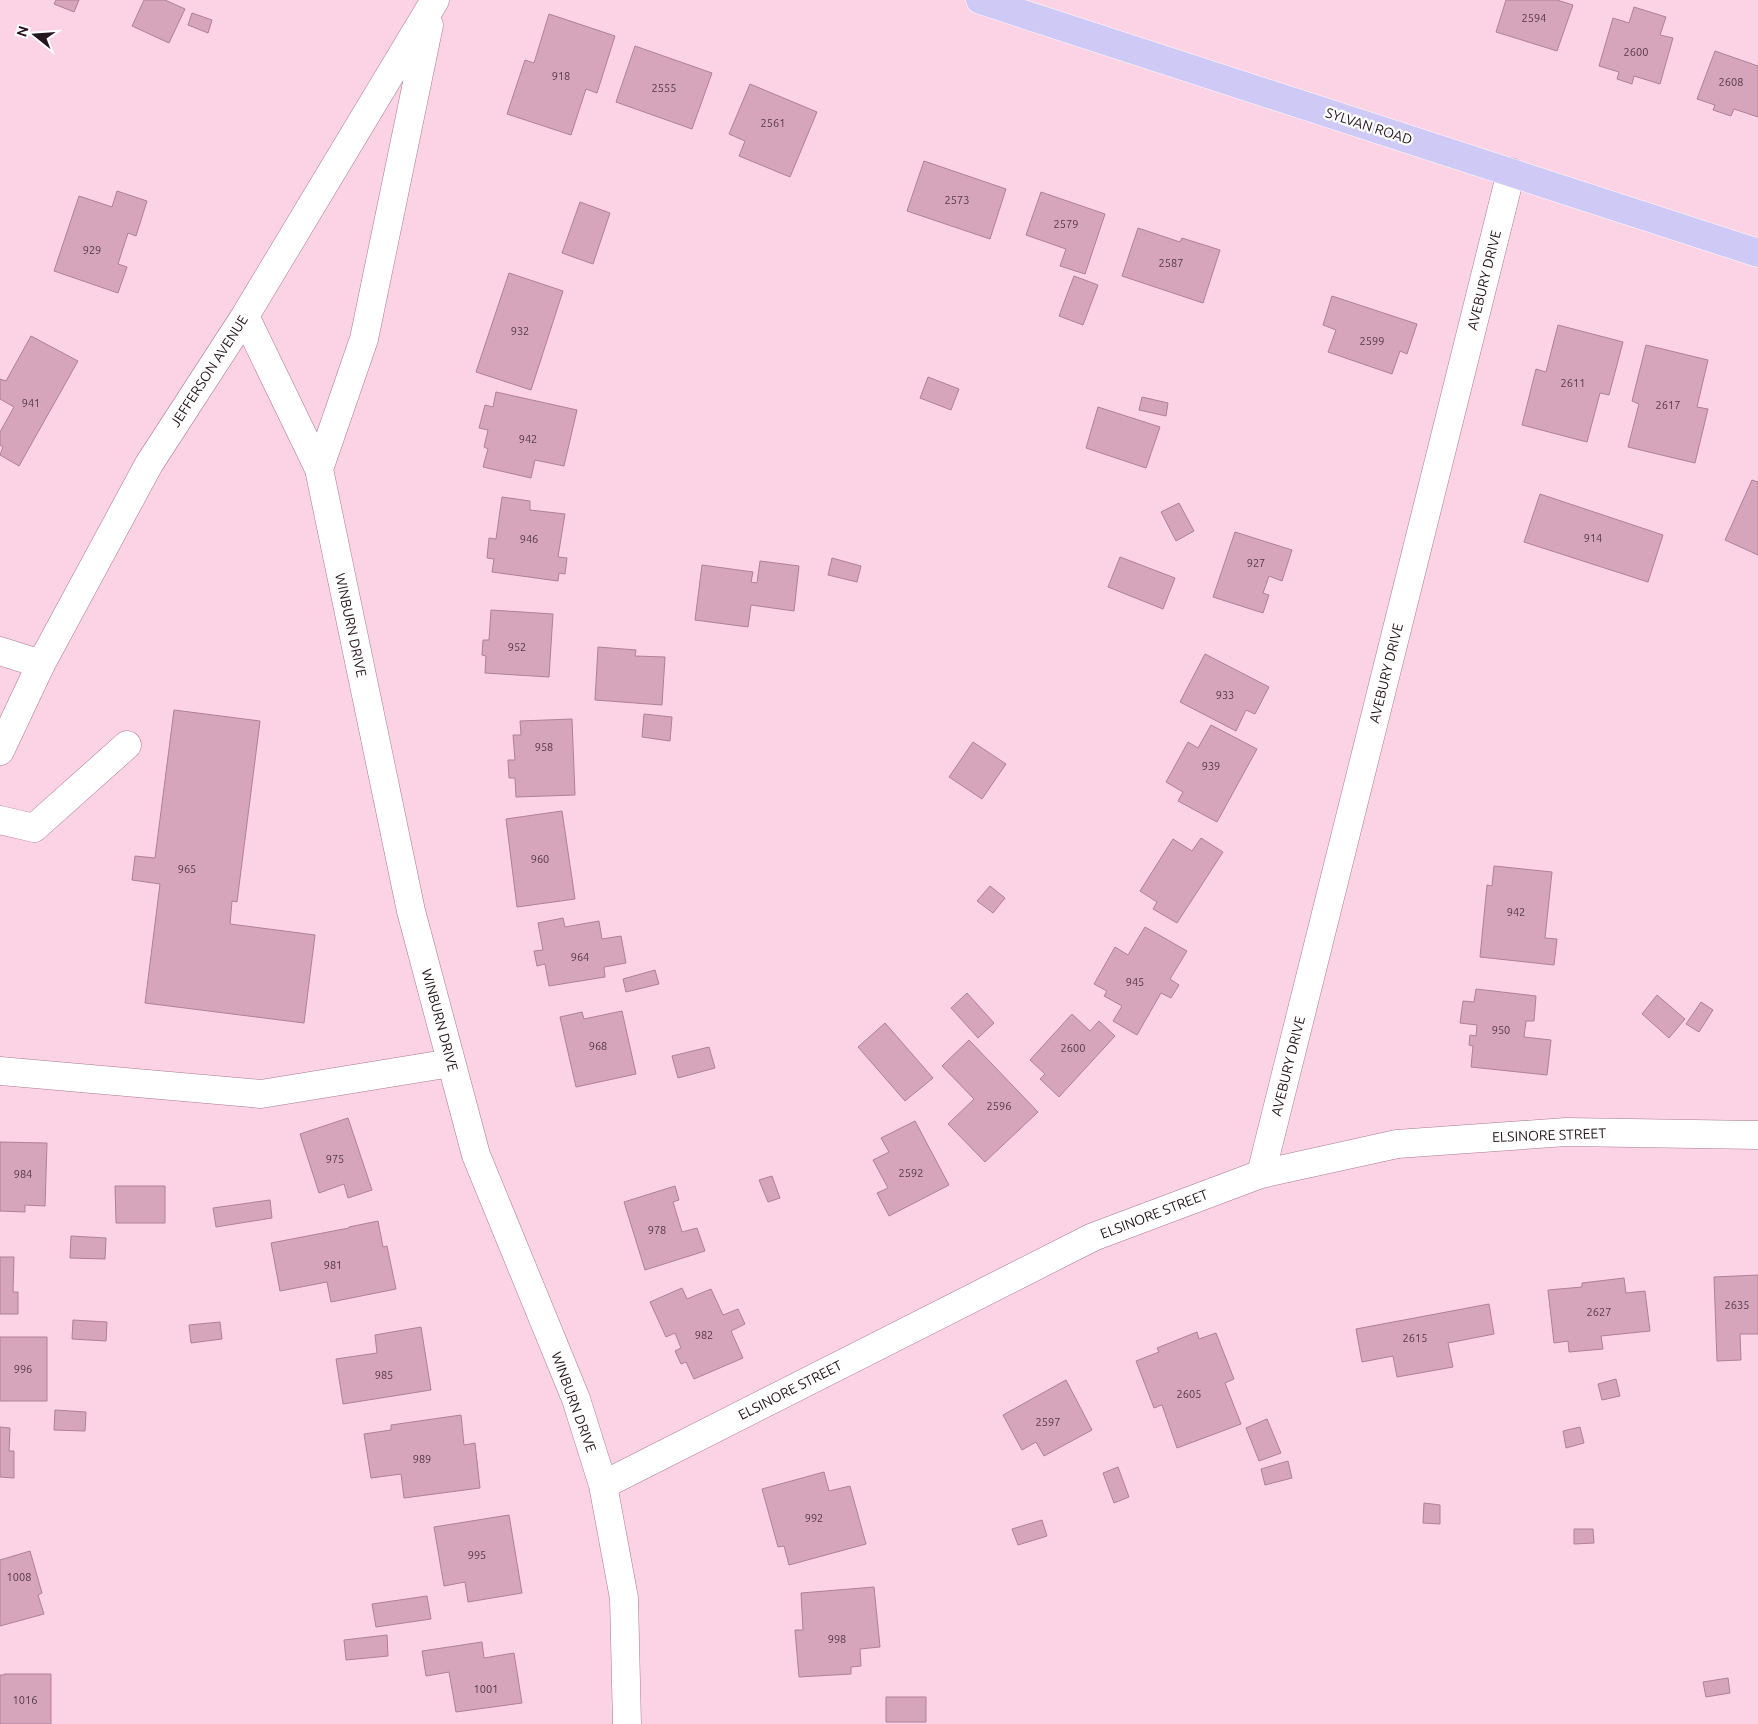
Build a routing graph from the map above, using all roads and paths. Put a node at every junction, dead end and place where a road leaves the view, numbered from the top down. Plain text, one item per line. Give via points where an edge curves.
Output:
1 (980, 0) edge
2 (434, 2) edge
3 (1511, 172) junction
4 (1758, 253) edge
5 (245, 316) junction
6 (319, 469) junction
7 (0, 652) edge
8 (41, 664) junction
9 (127, 745) dead end
10 (0, 751) edge
11 (0, 820) edge
12 (451, 1062) junction
13 (0, 1072) edge
14 (1758, 1135) edge
15 (1261, 1174) junction
16 (603, 1485) junction
17 (627, 1724) edge

1 - 3 main road, SYLVAN ROAD
2 - 5 street, JEFFERSON AVENUE
2 - 6 street via 364,339
3 - 4 main road, SYLVAN ROAD
3 - 15 street, AVEBURY DRIVE
5 - 6 street, WINBURN DRIVE
5 - 8 street, JEFFERSON AVENUE via 149,464
6 - 12 street, WINBURN DRIVE via 411,912
7 - 8 street
8 - 10 street, JEFFERSON AVENUE
9 - 11 street via 34,828
12 - 13 street via 260,1094
12 - 16 street, WINBURN DRIVE via 476,1155 576,1399
14 - 15 street, ELSINORE STREET via 1566,1132 1396,1144
15 - 16 street, ELSINORE STREET via 1093,1237
16 - 17 street, WINBURN DRIVE via 624,1598

